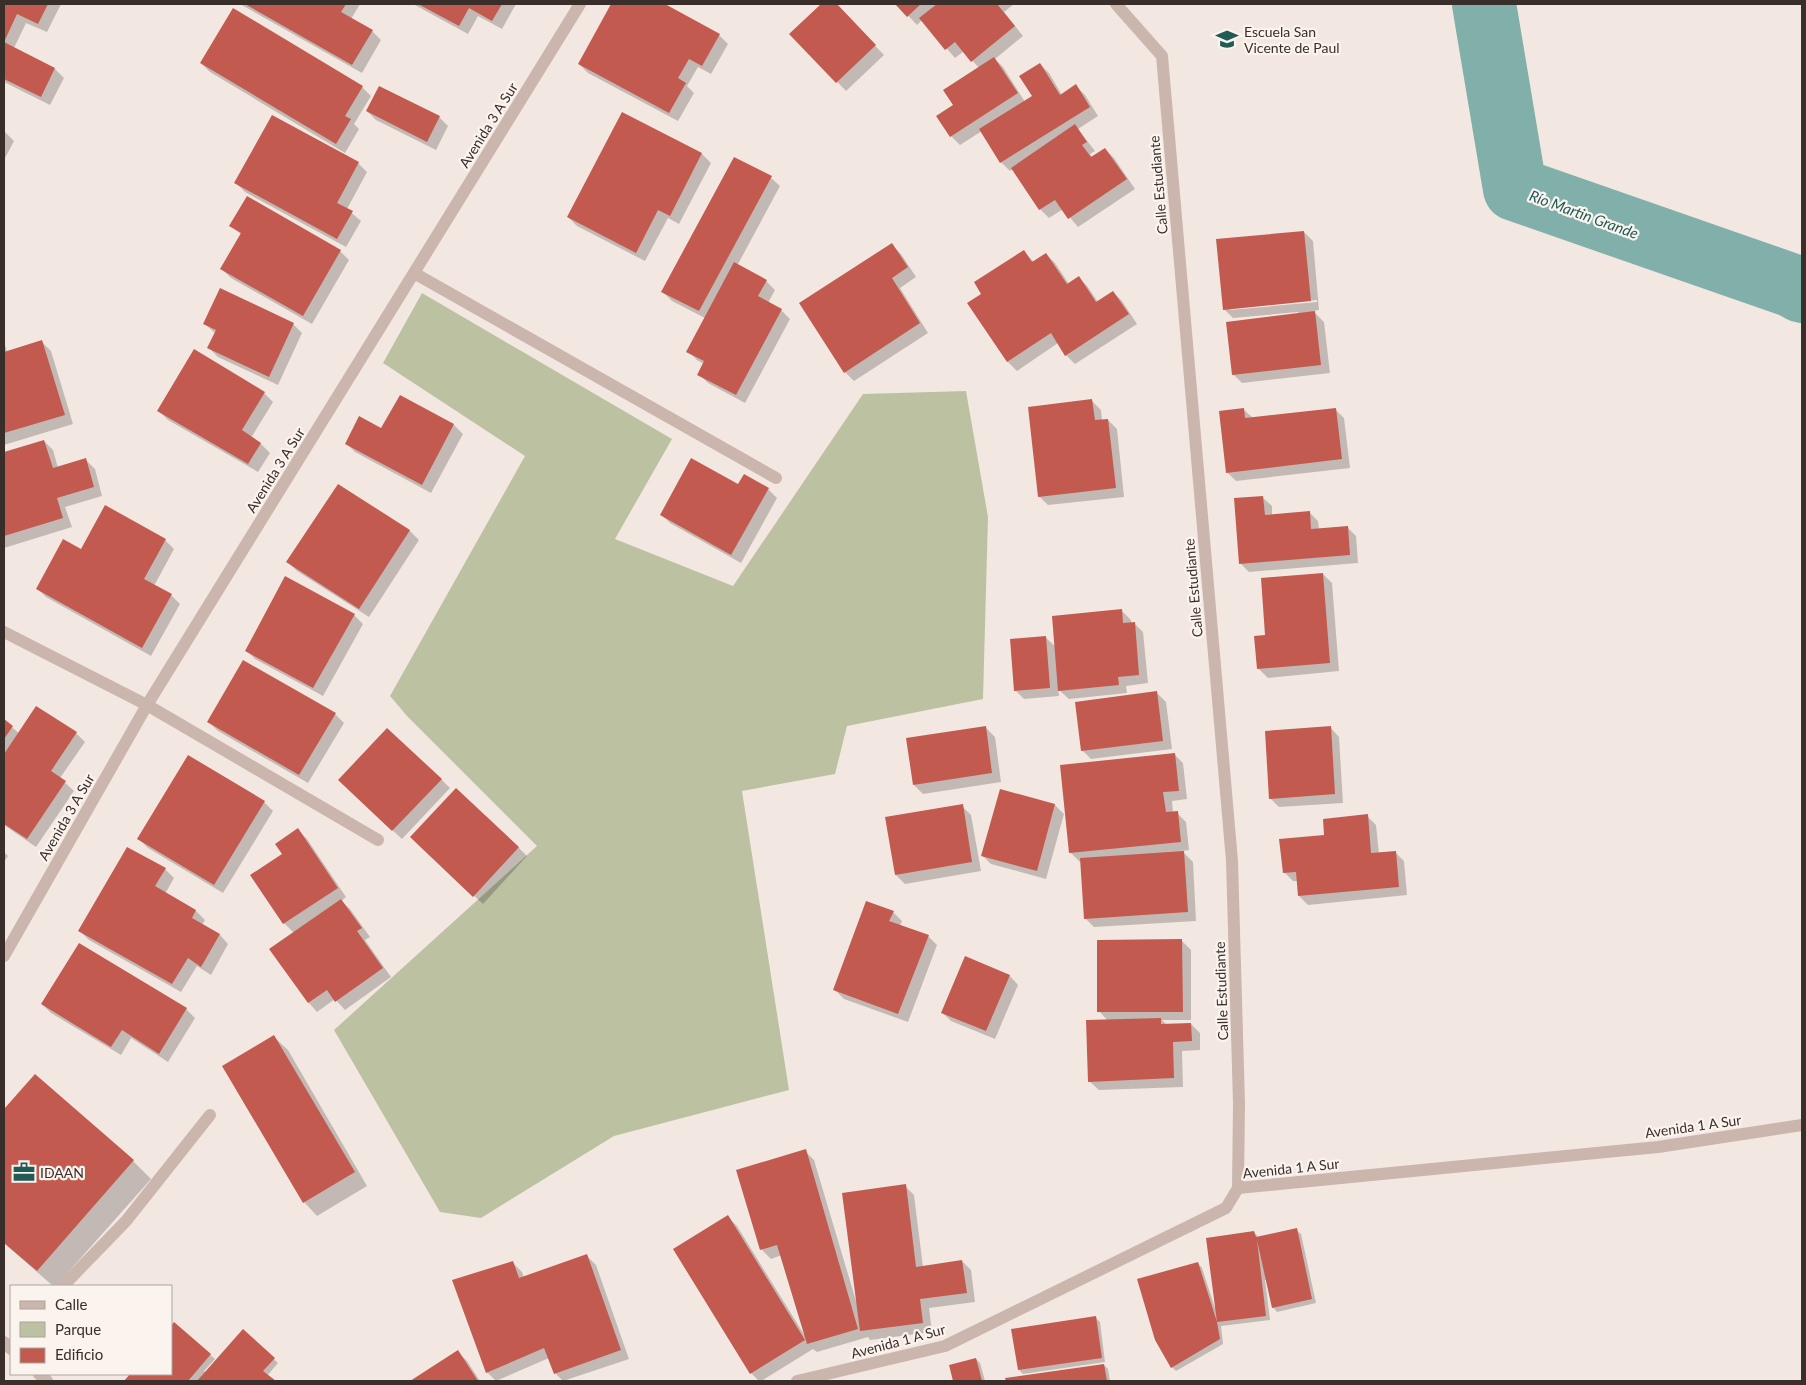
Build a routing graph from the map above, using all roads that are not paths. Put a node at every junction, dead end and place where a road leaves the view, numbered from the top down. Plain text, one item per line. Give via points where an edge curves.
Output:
1 (580, 4) edge
2 (1116, 4) edge
3 (414, 273) junction
4 (776, 478) dead end
5 (4, 632) edge
6 (148, 705) junction
7 (378, 840) dead end
8 (4, 956) edge
9 (210, 1115) dead end
10 (1802, 1126) edge
11 (1238, 1188) junction
12 (64, 1285) edge
13 (797, 1381) edge

1 - 3 street, Avenida 3 A Sur
2 - 11 street, Calle Estudiante via 1162,56 1232,861 1239,1103
3 - 4 street
3 - 6 street, Avenida 3 A Sur
5 - 6 street
6 - 7 street
6 - 8 street, Avenida 3 A Sur
9 - 12 street via 126,1221
10 - 11 street, Avenida 1 A Sur via 1658,1147
11 - 13 street, Avenida 1 A Sur via 1226,1208 945,1346

